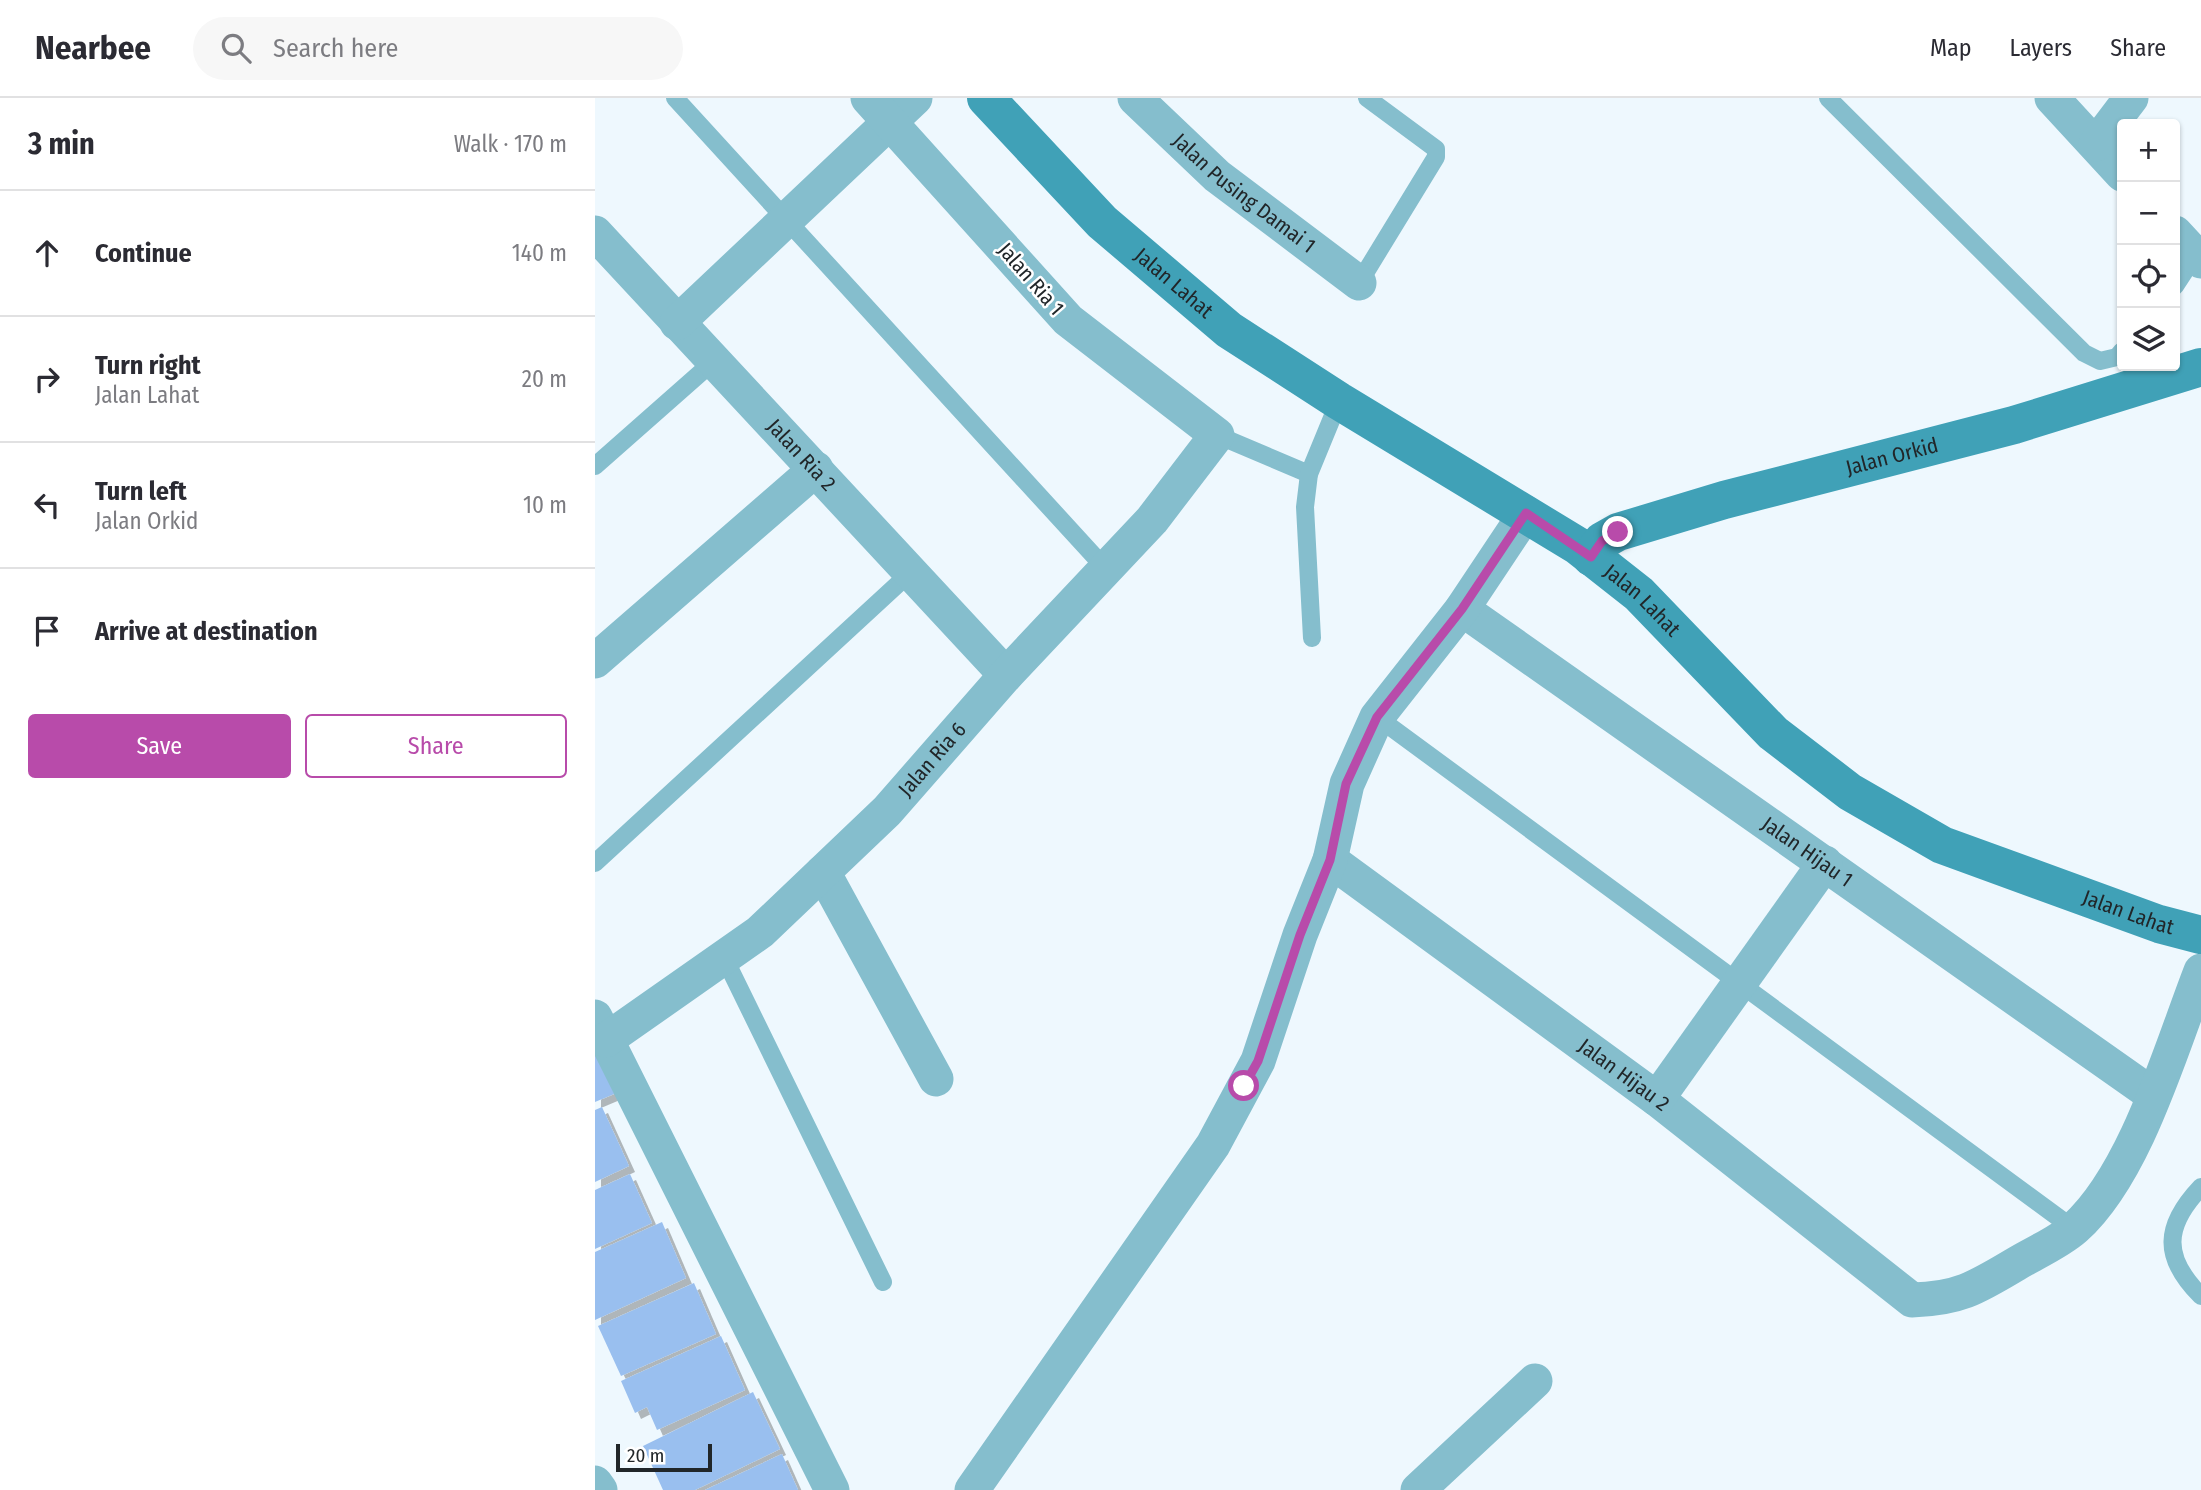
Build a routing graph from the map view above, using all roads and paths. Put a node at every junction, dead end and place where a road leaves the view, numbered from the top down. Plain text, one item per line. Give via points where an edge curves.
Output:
1 (675, 98) edge
2 (915, 98) edge
3 (1135, 98) edge
4 (1367, 98) edge
5 (1828, 98) edge
6 (2052, 98) edge
7 (2131, 98) edge
8 (988, 99) edge
9 (879, 110) edge
10 (2096, 144) junction
11 (2117, 168) edge
12 (786, 219) junction
13 (600, 249) edge
14 (2193, 249) edge
15 (2180, 276) edge
16 (1359, 283) joint
17 (677, 323) junction
18 (2117, 356) edge
19 (714, 361) junction
20 (2201, 367) edge
21 (1339, 401) junction
22 (1217, 435) junction
23 (595, 466) edge
24 (816, 469) junction
25 (1309, 474) junction
26 (1526, 513) junction
27 (1591, 557) junction
28 (1106, 569) junction
29 (911, 572) junction
30 (1462, 609) junction
31 (1312, 638) dead end
32 (595, 661) edge
33 (1006, 675) junction
34 (1377, 717) junction
35 (1330, 860) junction
36 (595, 863) edge
37 (1825, 863) junction
38 (823, 872) junction
39 (2201, 934) edge
40 (724, 957) junction
41 (2201, 971) edge
42 (1738, 982) junction
43 (601, 1029) edge
44 (936, 1079) dead end
45 (2153, 1095) junction
46 (1657, 1099) junction
47 (2201, 1187) edge
48 (2074, 1229) junction
49 (883, 1282) dead end
50 (2201, 1296) edge
51 (1535, 1381) dead end
52 (595, 1483) edge
53 (600, 1490) edge
54 (832, 1490) edge
55 (972, 1490) edge
56 (1418, 1490) edge

1 - 12 lane
2 - 9 street
3 - 16 street, Jalan Pusing Damai 1 via 1217,176
4 - 16 lane via 1436,149 1436,157
5 - 18 lane via 2084,353 2100,362
6 - 10 street
7 - 10 street
8 - 21 main road, Jalan Lahat via 1113,231 1229,330
9 - 12 street
9 - 22 street, Jalan Ria 1 via 1068,320
10 - 11 street
12 - 17 street
12 - 28 lane
13 - 17 street, Jalan Ria 2
14 - 15 lane
17 - 19 street, Jalan Ria 2
19 - 23 lane
19 - 24 street, Jalan Ria 2
20 - 27 main road, Jalan Orkid via 2014,425 1618,532 1602,541
21 - 25 lane
21 - 26 main road, Jalan Lahat
22 - 25 lane
22 - 28 street, Jalan Ria 6 via 1152,520
24 - 29 street, Jalan Ria 2
24 - 32 street
25 - 31 lane via 1305,507
26 - 27 main road, Jalan Lahat
26 - 30 street
27 - 39 main road, Jalan Lahat via 1639,594 1773,733 1850,792 1942,845 2159,924
28 - 33 street, Jalan Ria 6
29 - 33 street, Jalan Ria 2
29 - 36 lane
30 - 34 street
30 - 37 street, Jalan Hijau 1
33 - 38 street, Jalan Ria 6 via 887,811
34 - 35 street via 1346,784
34 - 42 lane
35 - 46 street, Jalan Hijau 2
35 - 55 street via 1258,1061 1213,1145
37 - 42 street
37 - 45 street, Jalan Hijau 1
38 - 40 street, Jalan Ria 6 via 760,932
38 - 44 street
40 - 43 street, Jalan Ria 6
40 - 49 lane
41 - 45 street
42 - 46 street
42 - 48 lane
43 - 54 street
45 - 48 street via 2110,1188
46 - 48 street, Jalan Hijau 2 via 1912,1300 1947,1299 1987,1282
47 - 50 lane via 2179,1212 2170,1244 2184,1279
51 - 56 street
52 - 53 street

